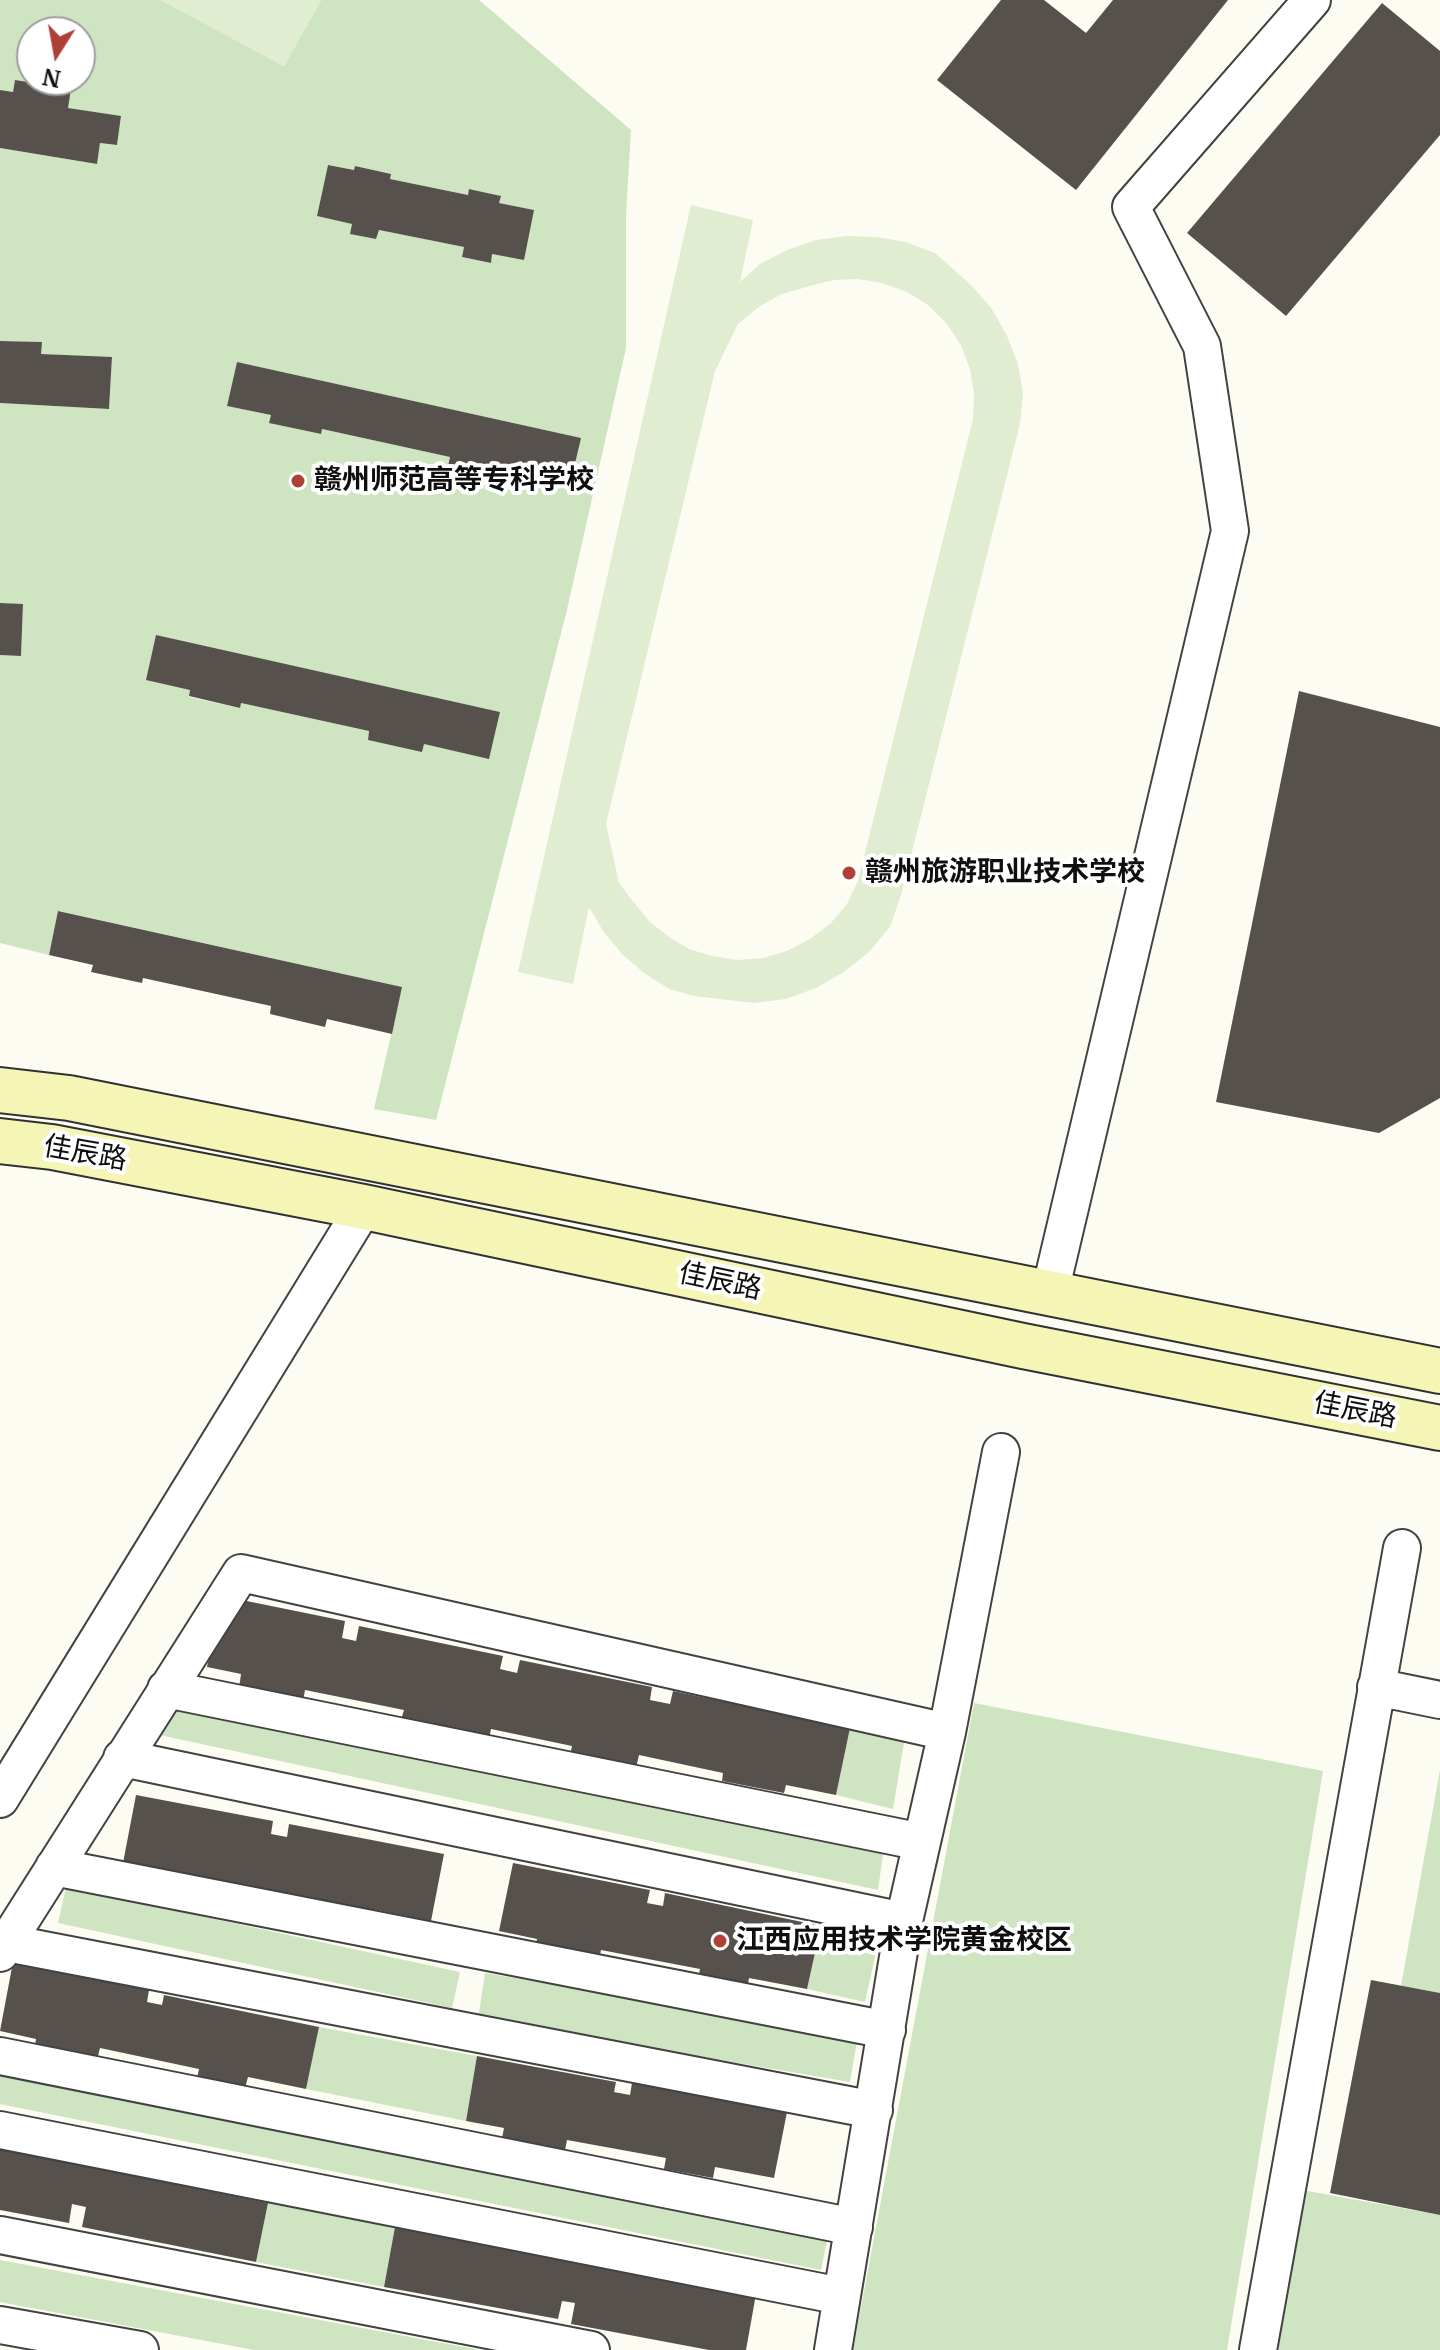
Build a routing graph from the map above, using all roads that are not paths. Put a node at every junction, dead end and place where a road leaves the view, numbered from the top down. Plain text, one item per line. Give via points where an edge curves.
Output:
1 (1312, 0) edge
2 (0, 1090) edge
3 (0, 1141) edge
4 (364, 1207) junction
5 (1050, 1292) junction
6 (1440, 1371) edge
7 (1440, 1428) edge
8 (1001, 1452) dead end
9 (1402, 1548) dead end
10 (1376, 1687) junction
11 (166, 1689) junction
12 (1440, 1700) edge
13 (947, 1732) junction
14 (122, 1758) junction
15 (0, 1799) edge
16 (922, 1842) junction
17 (54, 1867) junction
18 (904, 1921) junction
19 (3, 1948) edge
20 (887, 2030) junction
21 (0, 2056) edge
22 (874, 2110) junction
23 (0, 2130) edge
24 (854, 2227) junction
25 (0, 2235) edge
26 (841, 2296) junction
27 (0, 2325) edge
28 (140, 2350) edge
29 (591, 2350) edge
30 (833, 2350) edge
31 (1258, 2350) edge

1 - 5 street via 1131,207 1202,346 1230,531
2 - 5 main road, 佳辰路 via 69,1098
3 - 4 main road, 佳辰路
4 - 7 main road, 佳辰路
4 - 15 street
5 - 6 main road, 佳辰路
8 - 13 street
9 - 10 street
10 - 12 street
10 - 31 street
11 - 13 street via 241,1573
11 - 14 street
11 - 16 street
13 - 16 street
14 - 17 street
14 - 18 street
16 - 18 street
17 - 19 street
17 - 20 street
18 - 20 street
19 - 22 street
20 - 22 street
21 - 24 street
22 - 24 street
23 - 26 street
24 - 26 street
25 - 29 street
26 - 30 street
27 - 28 street

